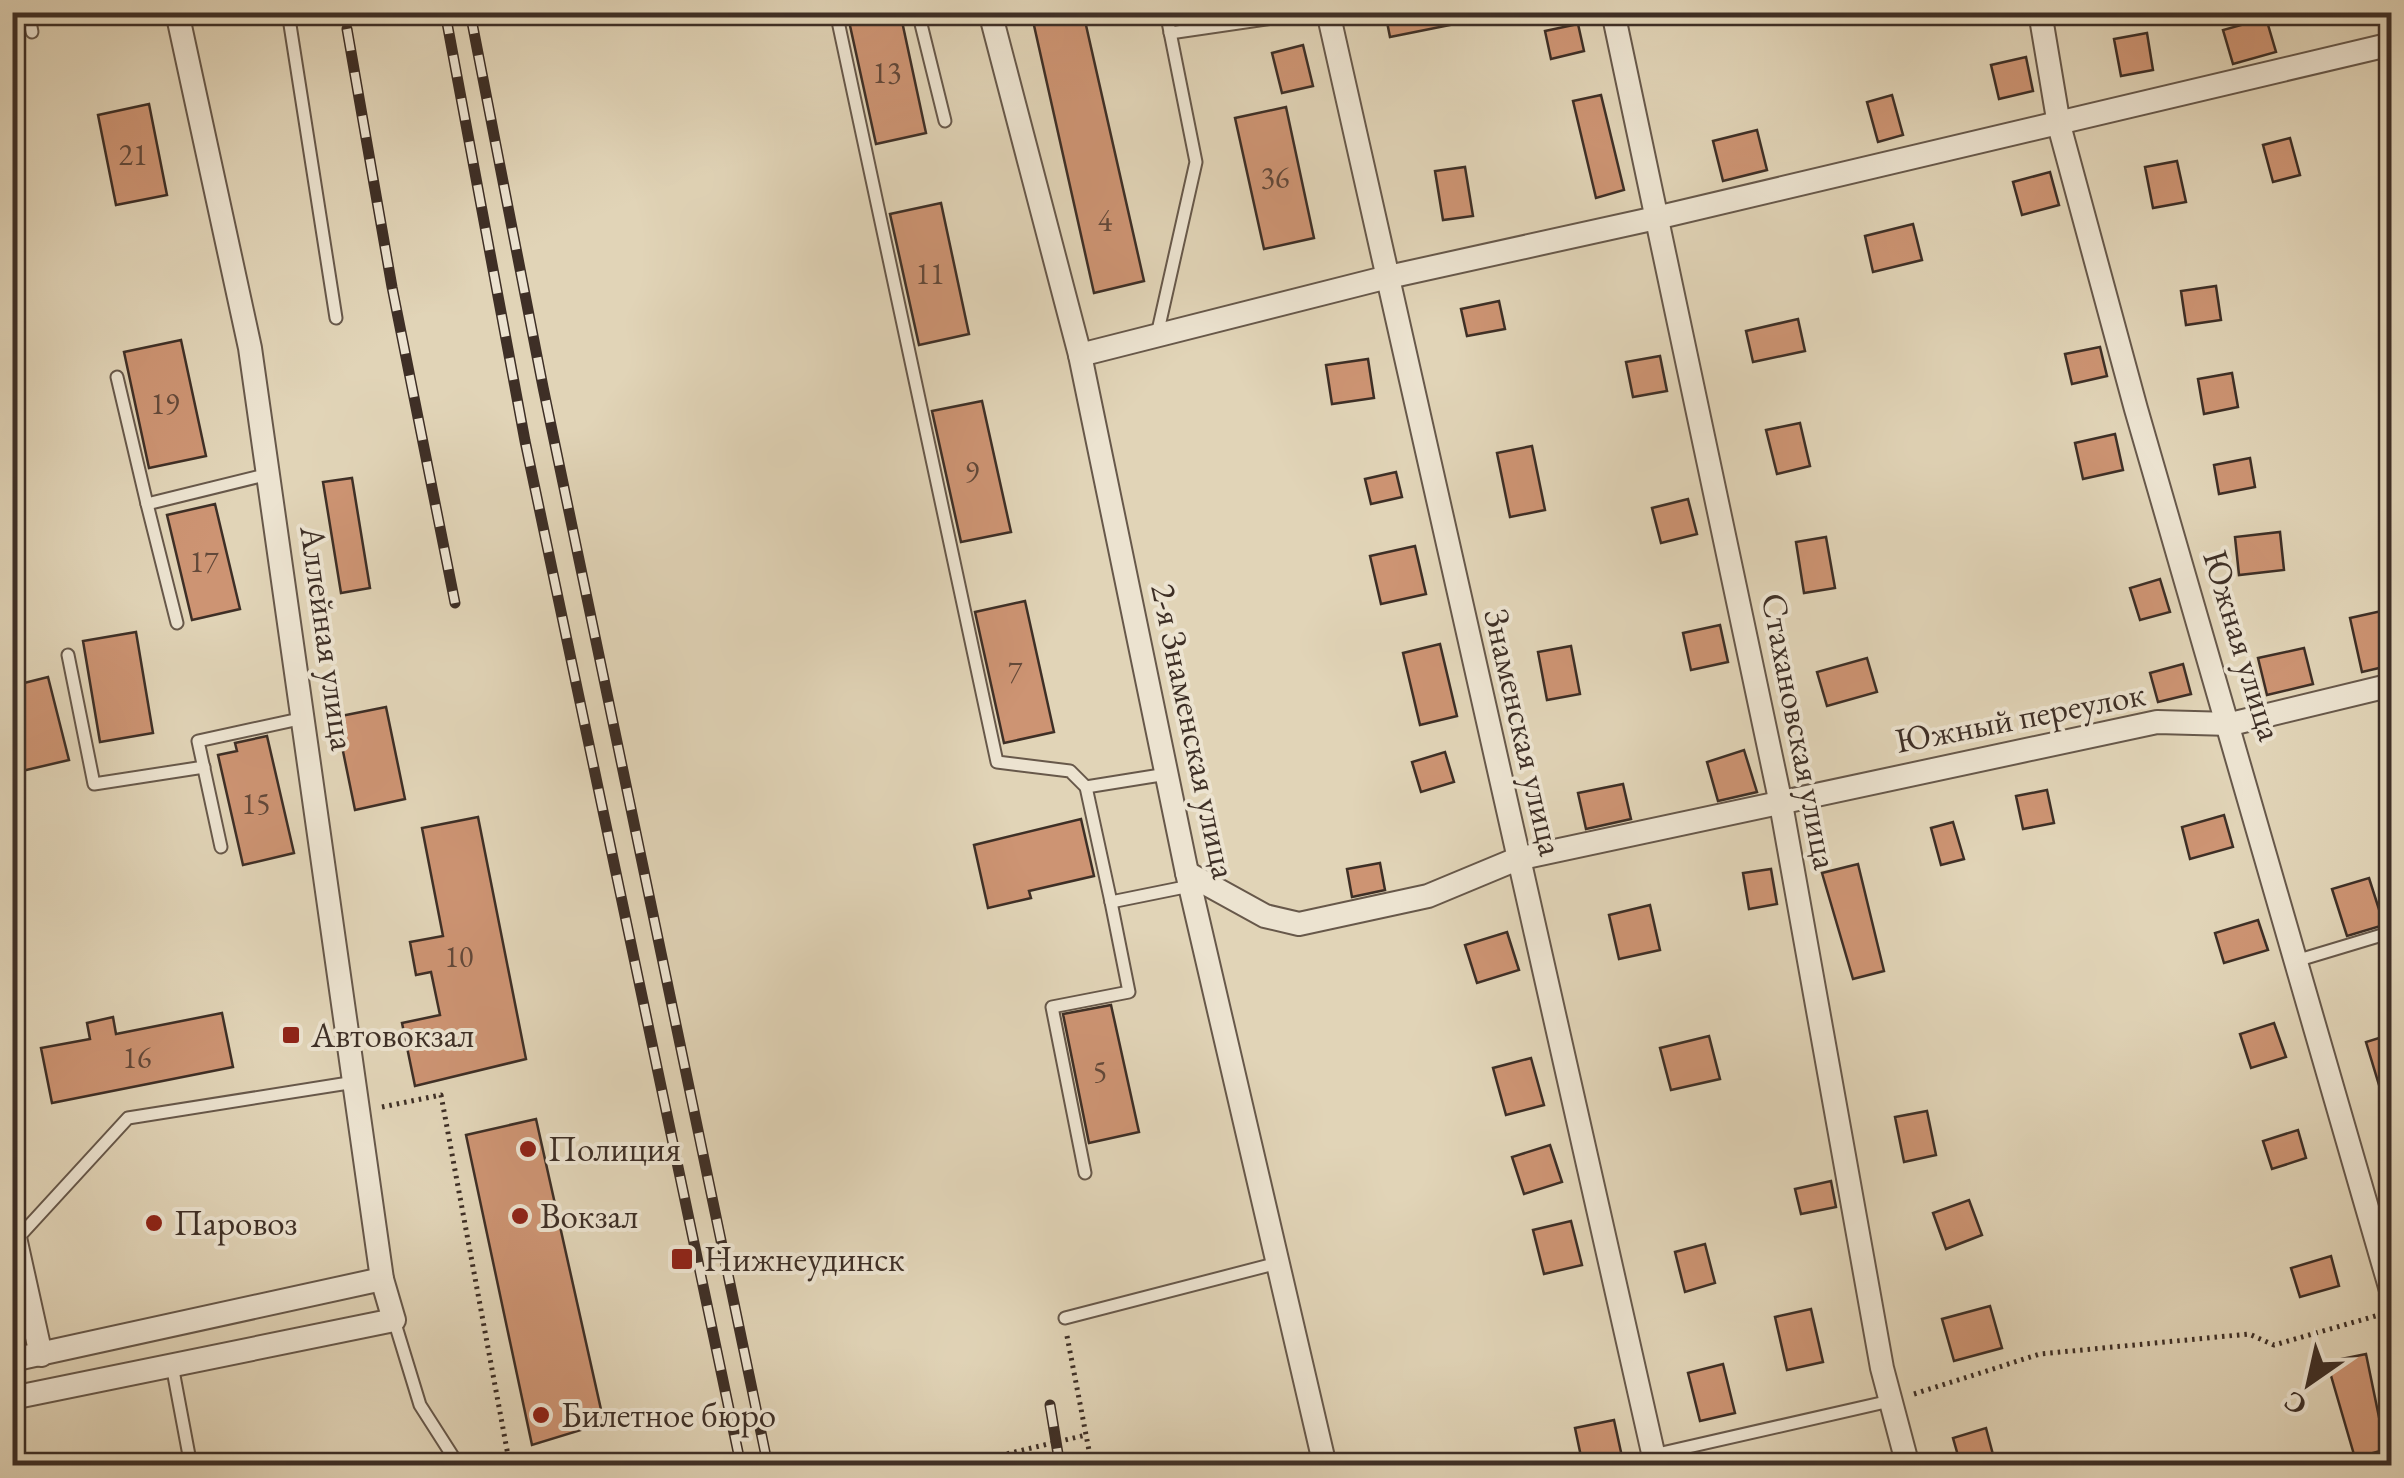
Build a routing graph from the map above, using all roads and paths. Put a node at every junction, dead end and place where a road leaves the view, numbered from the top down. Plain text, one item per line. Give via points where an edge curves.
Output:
1 (28, 12) edge
2 (177, 12) edge
3 (288, 12) edge
4 (836, 12) edge
5 (918, 12) edge
6 (990, 12) edge
7 (1166, 12) edge
8 (1314, 12) edge
9 (1328, 12) edge
10 (1613, 12) edge
11 (2040, 12) edge
12 (32, 32) dead end
13 (1170, 33) junction
14 (2392, 44) edge
15 (946, 122) dead end
16 (2058, 124) junction
17 (1656, 218) junction
18 (1384, 278) junction
19 (336, 318) dead end
20 (1156, 339) junction
21 (1080, 355) junction
22 (117, 377) dead end
23 (268, 474) junction
24 (148, 504) junction
25 (177, 623) dead end
26 (68, 655) dead end
27 (2392, 685) edge
28 (304, 718) junction
29 (2230, 724) junction
30 (204, 767) junction
31 (1166, 774) junction
32 (1086, 788) junction
33 (1781, 804) junction
34 (221, 847) dead end
35 (1517, 859) junction
36 (1188, 880) junction
37 (1110, 902) junction
38 (2392, 932) edge
39 (2299, 960) junction
40 (356, 1082) junction
41 (359, 1111) junction
42 (1085, 1173) dead end
43 (14, 1232) edge
44 (1278, 1264) junction
45 (382, 1279) junction
46 (2392, 1294) edge
47 (2392, 1311) edge
48 (1065, 1318) dead end
49 (394, 1320) junction
50 (1068, 1352) dead end
51 (41, 1355) junction
52 (12, 1360) edge
53 (172, 1365) junction
54 (12, 1398) edge
55 (1890, 1402) junction
56 (1086, 1435) junction
57 (1654, 1460) edge
58 (191, 1466) edge
59 (459, 1466) edge
60 (510, 1466) edge
61 (956, 1466) edge
62 (1092, 1466) edge
63 (1325, 1466) edge
64 (1908, 1466) edge

1 - 12 lane
2 - 23 street, Аллейная улица via 250,348
3 - 19 lane
4 - 32 lane via 997,762 1070,771
5 - 15 lane
6 - 21 street, 2-я Знаменская улица
7 - 13 lane
8 - 13 lane
9 - 18 street, Знаменская улица
10 - 17 street, Стахановская улица
11 - 16 street, Южная улица
13 - 20 lane via 1196,162
14 - 16 street
16 - 17 street
16 - 29 street, Южная улица
17 - 18 street
17 - 33 street, Стахановская улица
18 - 20 street
18 - 35 street, Знаменская улица
20 - 21 street
21 - 31 street, 2-я Знаменская улица
22 - 24 lane
23 - 24 lane
23 - 28 street, Аллейная улица
24 - 25 lane
26 - 30 lane via 94,784
27 - 29 street, Южный переулок
28 - 30 lane via 198,740
28 - 40 street, Аллейная улица
29 - 33 street, Южный переулок via 2157,722
29 - 39 street, Южная улица
30 - 34 lane
31 - 32 lane
31 - 36 street, 2-я Знаменская улица
32 - 37 lane
33 - 35 street, Южный переулок
33 - 55 street, Стахановская улица
35 - 36 street, Южный переулок via 1428,896 1299,924 1265,916
35 - 57 street, Знаменская улица
36 - 37 lane
36 - 44 street, 2-я Знаменская улица
37 - 42 lane via 1129,992 1052,1007
38 - 39 lane
39 - 46 street, Южная улица
40 - 41 street, Аллейная улица
40 - 43 lane via 128,1118
41 - 45 street, Аллейная улица
41 - 60 path via 442,1095
43 - 51 street
44 - 48 lane
44 - 63 street, 2-я Знаменская улица
45 - 49 street, Аллейная улица
45 - 51 street
47 - 55 path via 2274,1345 2249,1334 2040,1354
49 - 53 street
49 - 59 lane via 420,1405
50 - 56 path
51 - 52 street
53 - 54 street
53 - 58 lane
55 - 57 lane
55 - 64 street, Стахановская улица
56 - 61 path, bridge
56 - 62 path

